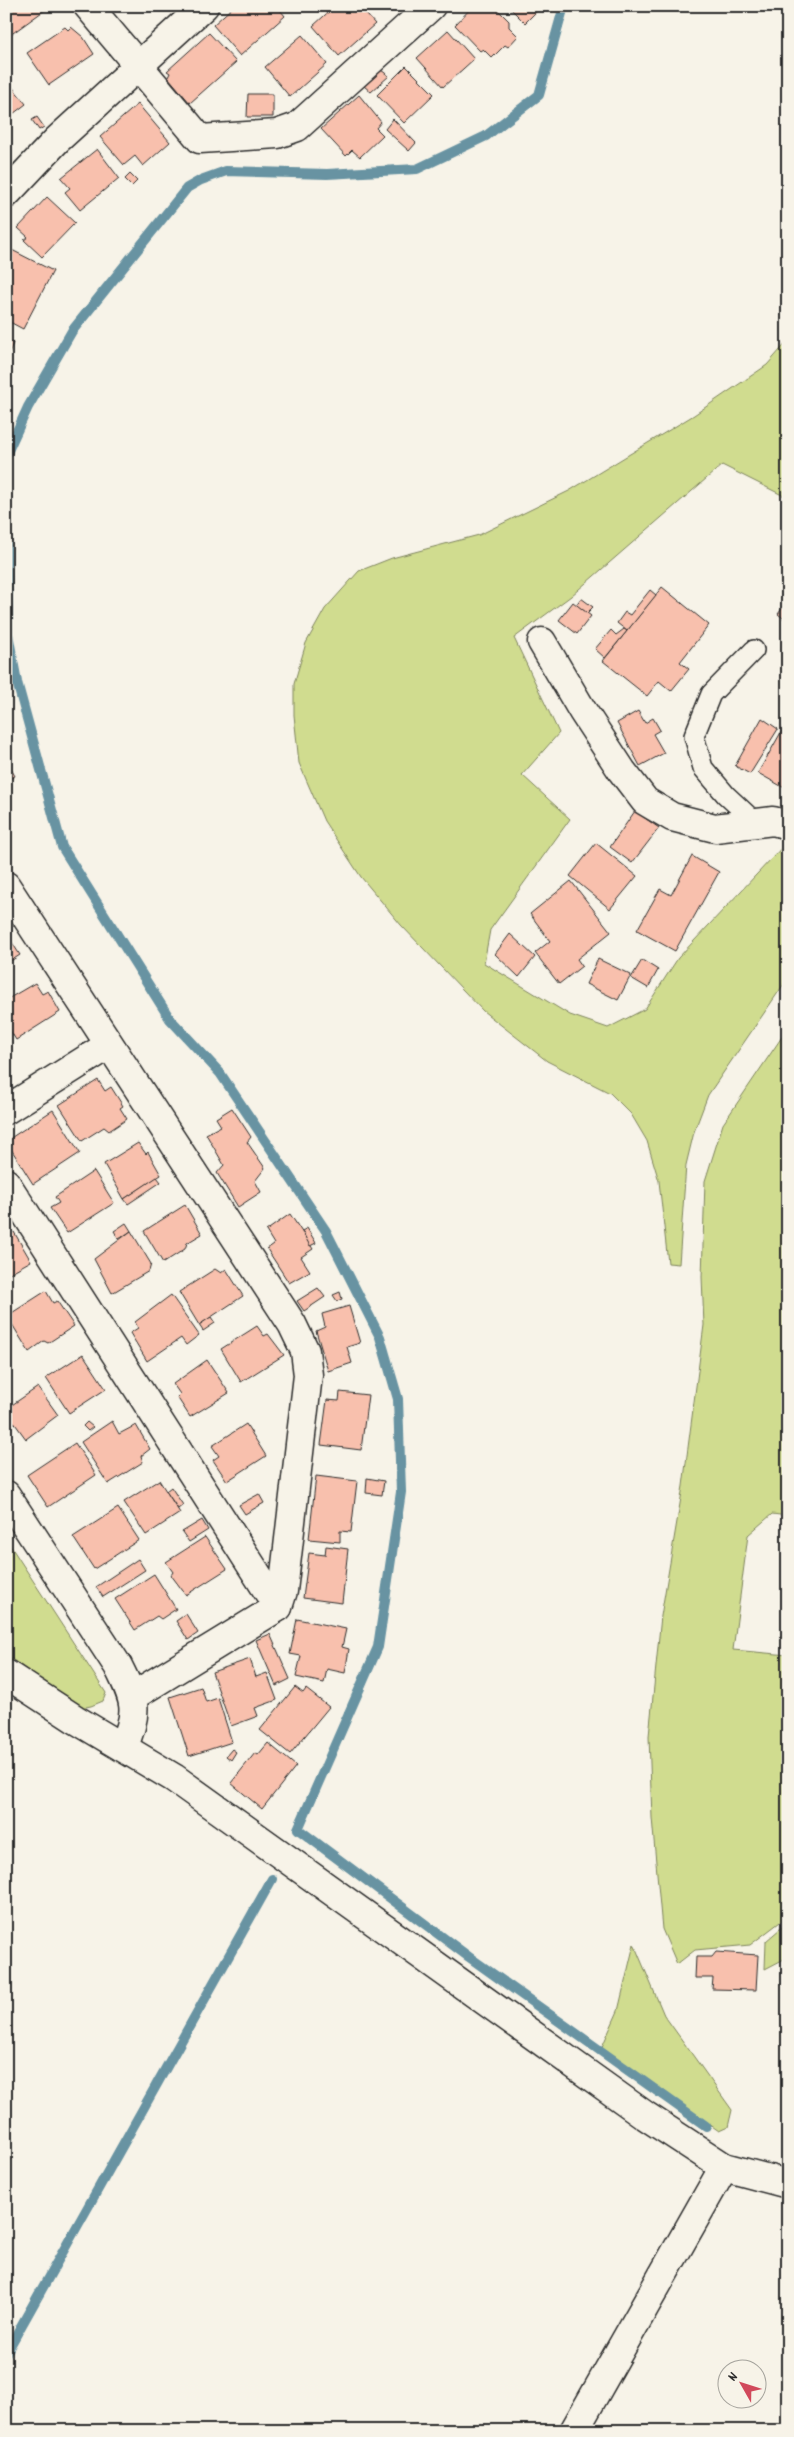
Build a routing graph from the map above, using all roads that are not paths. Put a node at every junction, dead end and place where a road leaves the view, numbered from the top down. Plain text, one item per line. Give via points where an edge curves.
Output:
1 (88, 6) edge
2 (204, 6) edge
3 (431, 6) edge
4 (137, 66) junction
5 (6, 194) edge
6 (542, 642) dead end
7 (754, 650) dead end
8 (755, 822) junction
9 (788, 825) edge
10 (6, 886) edge
11 (109, 1045) junction
12 (6, 1110) edge
13 (6, 1183) edge
14 (6, 1495) edge
15 (278, 1607) junction
16 (6, 1674) edge
17 (133, 1696) junction
18 (123, 1747) junction
19 (724, 2167) junction
20 (788, 2184) edge
21 (574, 2431) edge

1 - 4 street
2 - 4 street
3 - 4 street via 297,127 278,134 200,139
4 - 5 street via 56,140
6 - 8 street via 597,733 646,801 672,817 715,828
7 - 8 lane via 711,694 694,736 703,768
8 - 9 street via 772,821
10 - 11 street
11 - 12 street
11 - 15 street via 292,1324 305,1351 307,1385 283,1591
13 - 15 street
14 - 17 street via 118,1666
15 - 17 street
16 - 18 street
17 - 18 street via 134,1712
18 - 19 street via 174,1778 646,2116
19 - 20 street
19 - 21 street

